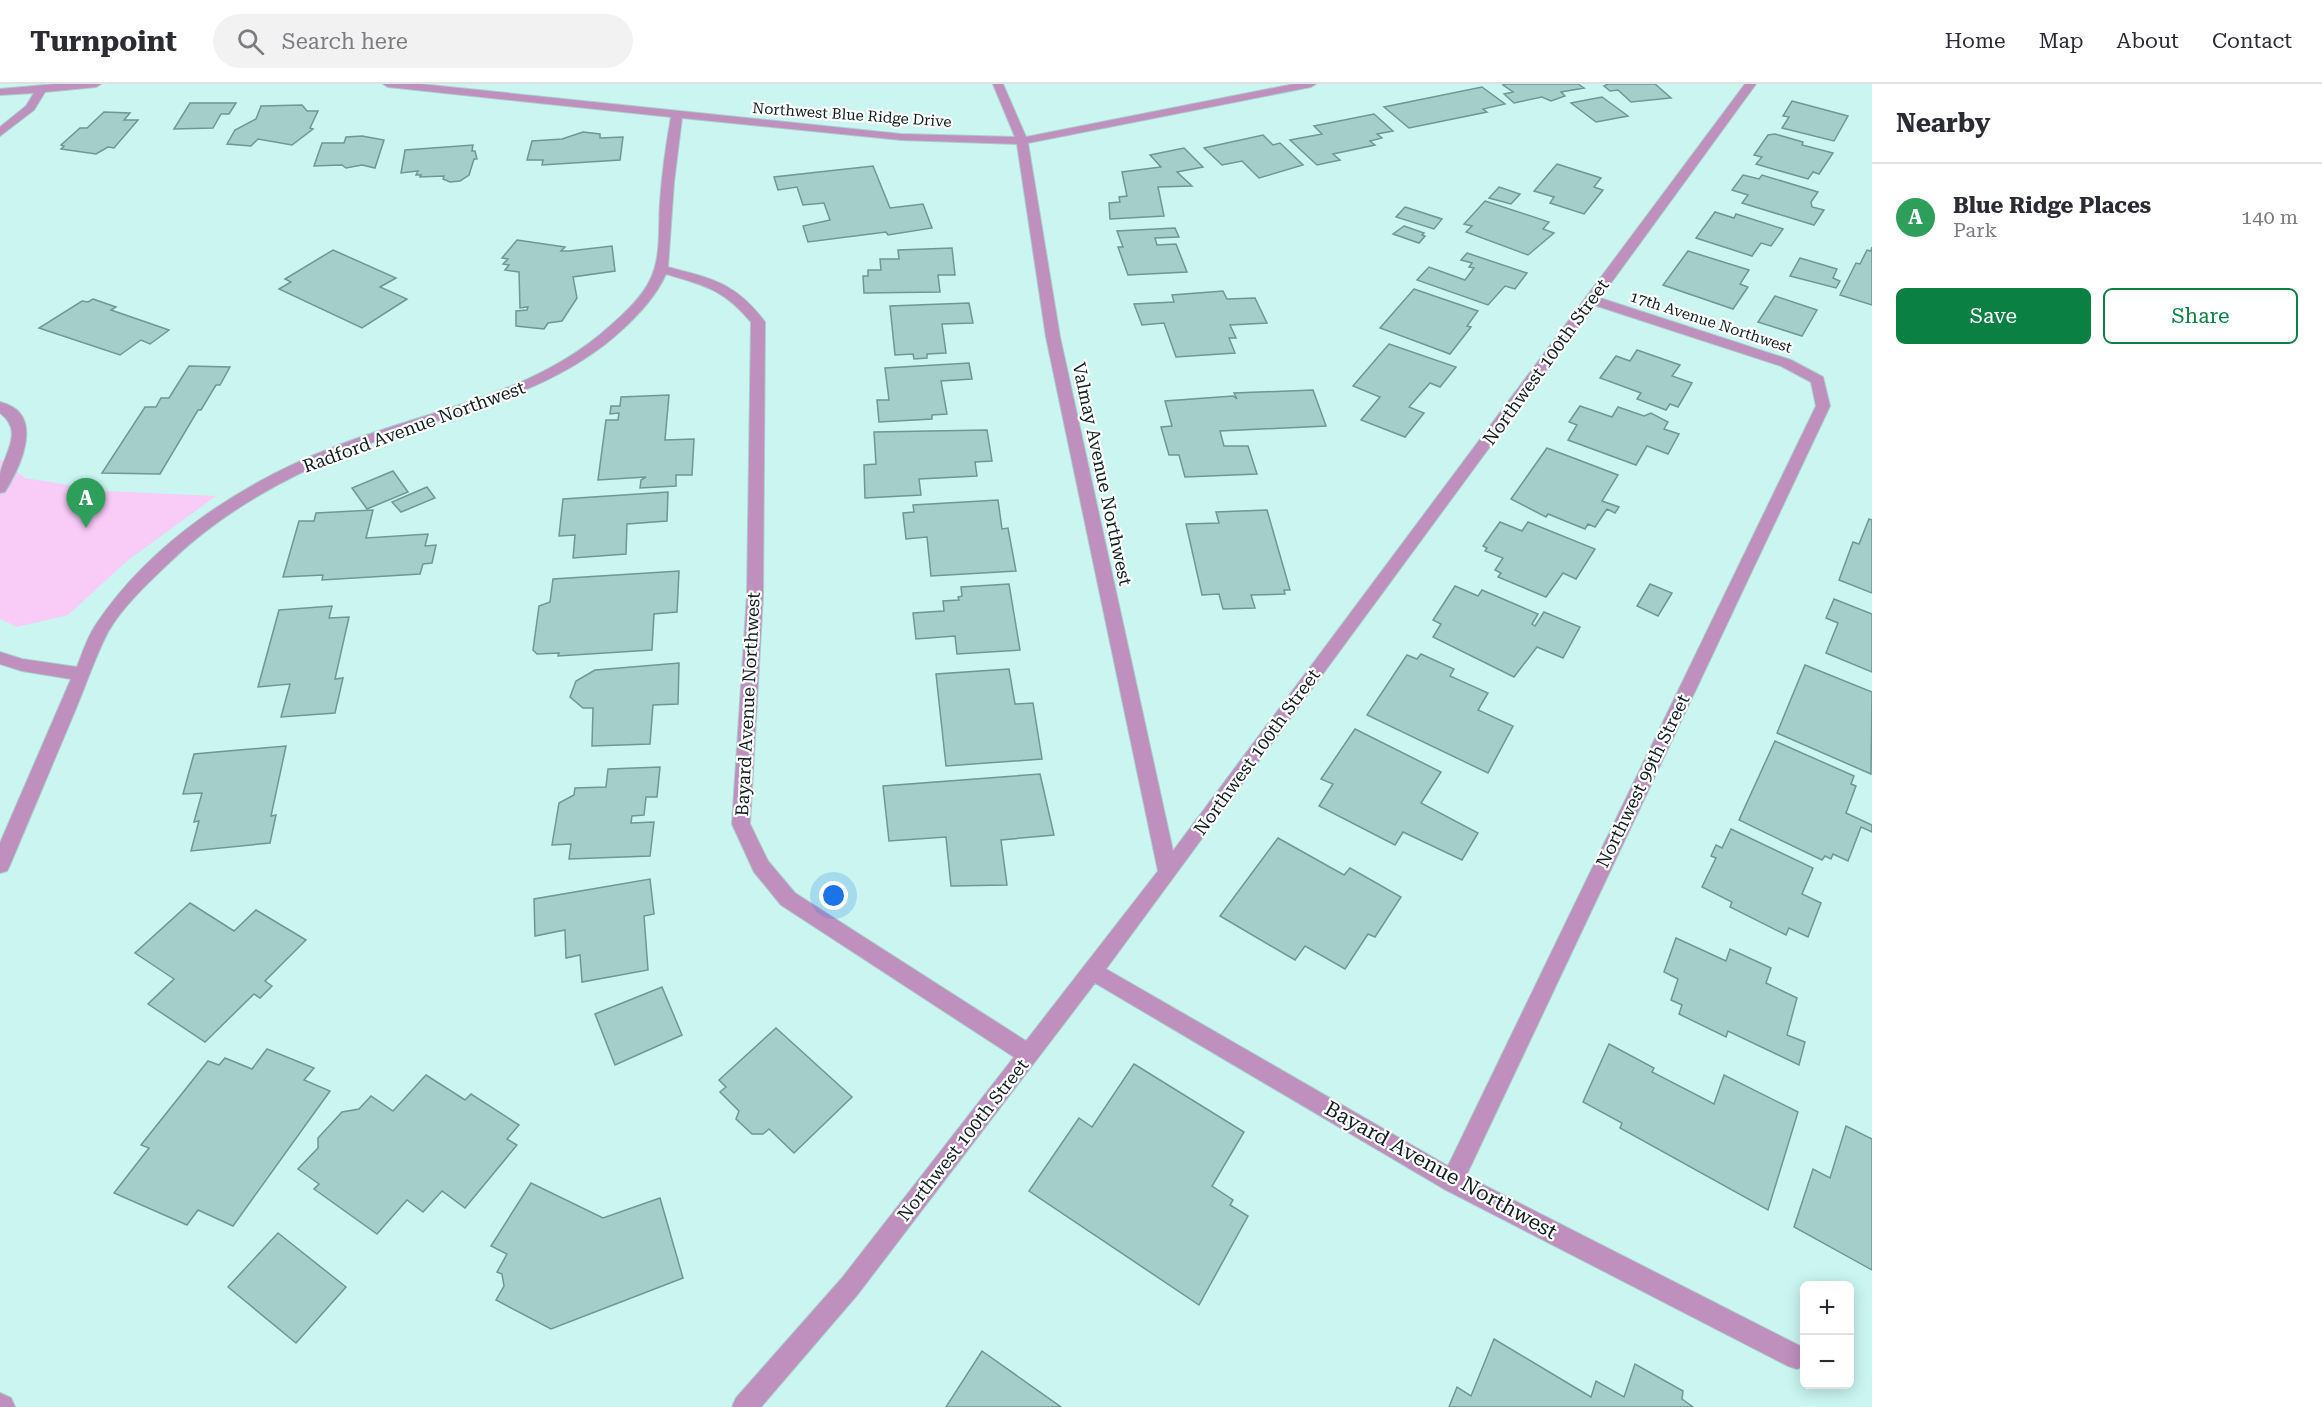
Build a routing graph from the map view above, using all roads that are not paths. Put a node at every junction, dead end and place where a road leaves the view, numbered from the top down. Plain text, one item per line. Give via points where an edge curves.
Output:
1 (96, 84) edge
2 (388, 84) edge
3 (998, 84) edge
4 (1311, 84) edge
5 (1750, 84) edge
6 (42, 88) junction
7 (0, 92) edge
8 (676, 116) junction
9 (0, 133) edge
10 (1022, 141) junction
11 (661, 269) junction
12 (1591, 300) junction
13 (1818, 380) joint
14 (0, 406) edge
15 (0, 488) edge
16 (0, 658) edge
17 (81, 674) junction
18 (0, 865) edge
19 (1168, 873) junction
20 (1092, 971) junction
21 (1029, 1055) junction
22 (1452, 1181) junction
23 (1797, 1357) dead end
24 (745, 1407) edge

1 - 6 street
2 - 8 street, Northwest Blue Ridge Drive
3 - 10 street, Valmay Avenue Northwest
4 - 10 street, Northwest Blue Ridge Drive
5 - 12 street, Northwest 100th Street
6 - 7 street
6 - 9 street via 30,108
8 - 10 street, Northwest Blue Ridge Drive via 901,136
8 - 11 street, Radford Avenue Northwest
10 - 19 street, Valmay Avenue Northwest via 1053,337
11 - 17 street, Radford Avenue Northwest via 642,302 621,325 559,372 476,406 342,449 277,479 234,505 156,566 123,599 101,630
11 - 21 street, Bayard Avenue Northwest via 714,284 738,298 758,322 755,595 741,824 761,866 788,899
12 - 13 street, 17th Avenue Northwest via 1786,363
12 - 19 street, Northwest 100th Street
13 - 22 street, Northwest 99th Street via 1823,406
14 - 15 street via 19,422 20,433 11,467
16 - 17 street
17 - 18 street, Radford Avenue Northwest
19 - 20 street, Northwest 100th Street
20 - 21 street, Northwest 100th Street
20 - 22 street, Bayard Avenue Northwest
21 - 24 street, Northwest 100th Street via 850,1286
22 - 23 street, Bayard Avenue Northwest

